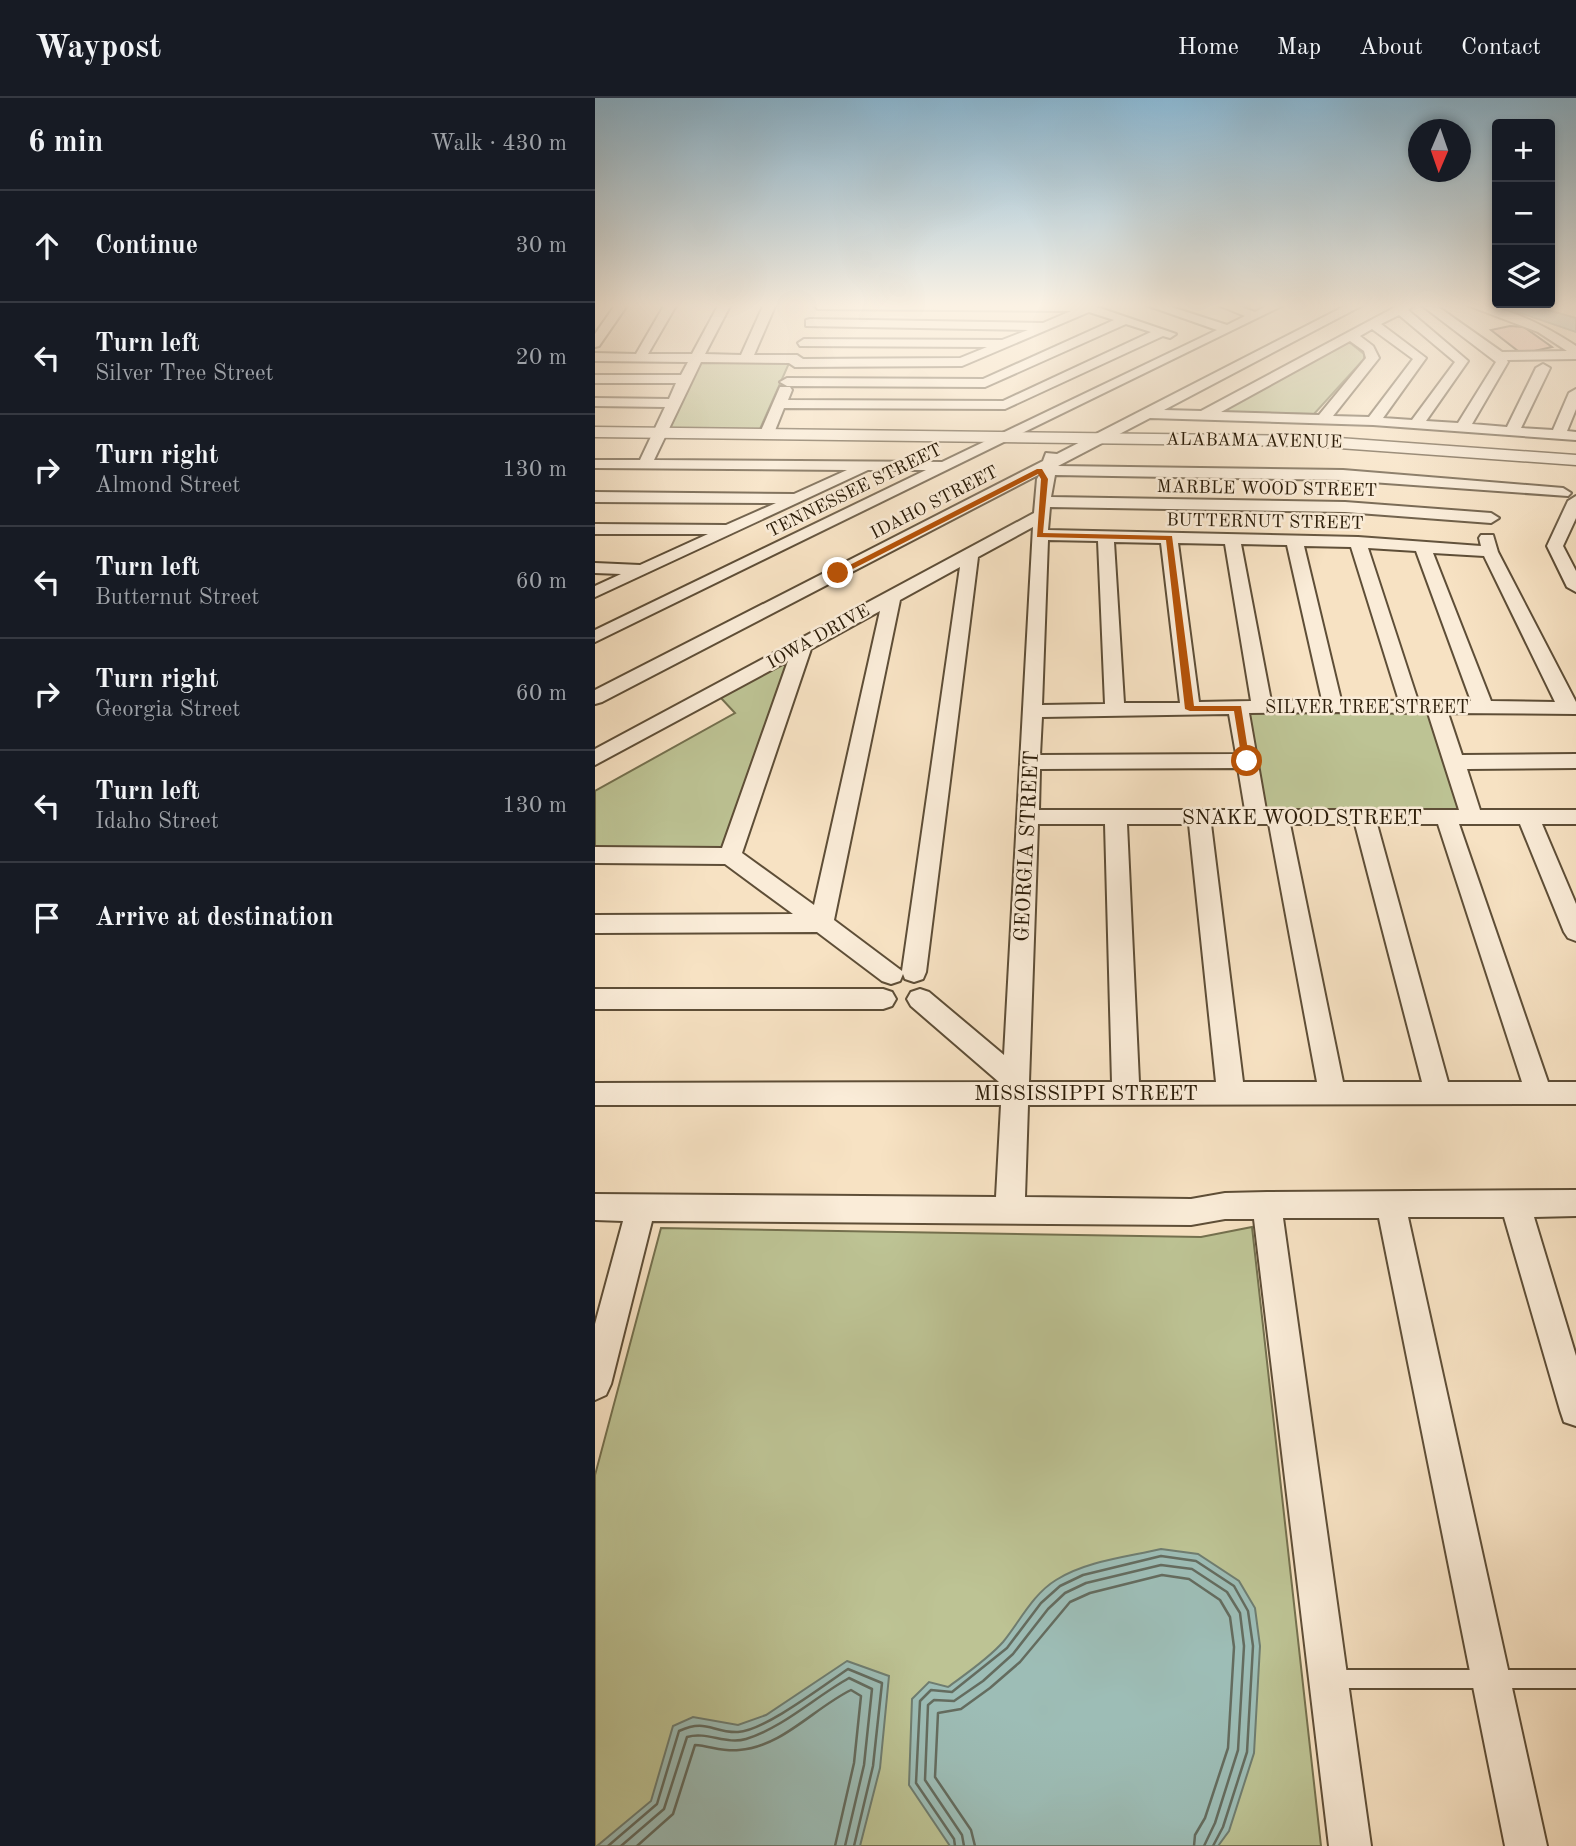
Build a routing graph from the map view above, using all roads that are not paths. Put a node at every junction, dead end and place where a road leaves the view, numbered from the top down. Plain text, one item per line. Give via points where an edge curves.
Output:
1 (682, 386) edge
2 (786, 386) edge
3 (1047, 386) edge
4 (1114, 386) edge
5 (1203, 386) edge
6 (1258, 386) edge
7 (1350, 386) edge
8 (1399, 386) edge
9 (1444, 386) edge
10 (1489, 386) edge
11 (1534, 386) edge
12 (1576, 393) edge
13 (595, 402) edge
14 (674, 402) junction
15 (779, 404) junction
16 (1148, 414) junction
17 (1203, 415) junction
18 (1324, 418) junction
19 (1373, 421) junction
20 (1416, 424) junction
21 (1463, 427) junction
22 (1512, 431) junction
23 (595, 432) edge
24 (661, 432) junction
25 (767, 433) junction
26 (1012, 435) junction
27 (1558, 435) junction
28 (1047, 436) junction
29 (1576, 436) edge
30 (1104, 437) junction
31 (1576, 460) edge
32 (595, 464) edge
33 (645, 464) junction
34 (867, 466) junction
35 (947, 466) junction
36 (1046, 471) junction
37 (1507, 488) junction
38 (1573, 495) edge
39 (595, 497) edge
40 (797, 498) junction
41 (1041, 518) junction
42 (1491, 518) junction
43 (595, 529) edge
44 (730, 529) junction
45 (1106, 536) junction
46 (1170, 538) junction
47 (1232, 538) junction
48 (1294, 540) junction
49 (1358, 542) junction
50 (1423, 547) junction
51 (1490, 552) junction
52 (971, 555) junction
53 (595, 568) edge
54 (644, 569) junction
55 (1576, 587) edge
56 (595, 592) edge
57 (892, 596) junction
58 (595, 637) edge
59 (803, 645) junction
60 (595, 698) edge
61 (1333, 706) junction
62 (1410, 706) junction
63 (1436, 706) junction
64 (1483, 706) junction
65 (1572, 707) edge
66 (1238, 708) junction
67 (1262, 708) junction
68 (1190, 709) junction
69 (1115, 710) junction
70 (1032, 711) junction
71 (596, 755) edge
72 (1247, 761) junction
73 (1576, 761) edge
74 (1030, 762) junction
75 (1454, 762) junction
76 (1027, 817) junction
77 (1116, 817) junction
78 (1199, 817) junction
79 (1267, 817) junction
80 (1364, 817) junction
81 (1445, 817) junction
82 (1472, 817) junction
83 (1528, 817) junction
84 (1576, 817) edge
85 (595, 855) edge
86 (730, 856) junction
87 (822, 923) junction
88 (595, 924) edge
89 (1576, 932) edge
90 (902, 973) junction
91 (595, 999) edge
92 (883, 999) junction
93 (920, 999) junction
94 (1016, 1087) junction
95 (1126, 1093) junction
96 (1231, 1093) junction
97 (1332, 1093) junction
98 (1438, 1093) junction
99 (1539, 1093) junction
100 (1576, 1093) edge
101 (595, 1094) edge
102 (1515, 1203) junction
103 (1576, 1203) edge
104 (1391, 1204) junction
105 (1267, 1205) junction
106 (595, 1207) edge
107 (641, 1207) junction
108 (1010, 1212) junction
109 (595, 1384) edge
110 (1576, 1410) edge
111 (1328, 1679) junction
112 (1491, 1679) junction
113 (1576, 1679) edge
114 (1350, 1846) edge
115 (1527, 1846) edge

1 - 14 street
2 - 15 street
3 - 15 street via 1005,405
4 - 26 street, TENNESSEE STREET
5 - 16 street, IDAHO STREET
6 - 17 street
7 - 18 street
8 - 19 street
9 - 20 street
10 - 21 street
11 - 22 street
12 - 27 street
13 - 14 street
14 - 24 street
15 - 25 street
16 - 17 street
16 - 30 street, IDAHO STREET
17 - 18 street
18 - 19 street
19 - 20 street
20 - 21 street
21 - 22 street
22 - 27 street
23 - 24 street, ALABAMA AVENUE
24 - 25 street, ALABAMA AVENUE
24 - 33 street
25 - 26 street, ALABAMA AVENUE
26 - 28 street, ALABAMA AVENUE
26 - 35 street, TENNESSEE STREET
27 - 29 street
28 - 30 street, ALABAMA AVENUE
28 - 36 street, GEORGIA STREET
30 - 31 street, ALABAMA AVENUE via 1342,442
30 - 36 street, IDAHO STREET
32 - 33 street
33 - 34 street
34 - 35 street
34 - 40 street
35 - 58 street, TENNESSEE STREET
36 - 37 street via 1354,475
36 - 41 street, GEORGIA STREET
36 - 60 street, IDAHO STREET
37 - 38 street
37 - 42 street
38 - 55 street via 1555,546
39 - 40 street
40 - 44 street
41 - 42 street, MARBLE WOOD STREET via 1345,507
41 - 45 street, BUTTERNUT STREET
41 - 52 street, IOWA DRIVE
41 - 70 street, GEORGIA STREET
42 - 51 street via 1487,529
43 - 44 street
44 - 54 street
45 - 46 street, BUTTERNUT STREET
45 - 69 street
46 - 47 street, BUTTERNUT STREET
46 - 68 street
47 - 48 street, BUTTERNUT STREET
47 - 67 street
48 - 49 street, BUTTERNUT STREET
48 - 61 street
49 - 50 street, BUTTERNUT STREET
49 - 62 street
50 - 51 street, BUTTERNUT STREET
50 - 64 street
51 - 65 street
52 - 57 street, IOWA DRIVE
52 - 90 street
53 - 54 street
54 - 56 street
57 - 59 street, IOWA DRIVE
57 - 87 street
59 - 71 street, IOWA DRIVE
59 - 86 street
61 - 62 street, SILVER TREE STREET
61 - 67 street, SILVER TREE STREET
62 - 63 street, SILVER TREE STREET
63 - 64 street, SILVER TREE STREET
63 - 75 street
64 - 65 street, SILVER TREE STREET
66 - 67 street, SILVER TREE STREET
66 - 68 street, SILVER TREE STREET
66 - 72 street
68 - 69 street, SILVER TREE STREET
69 - 70 street, SILVER TREE STREET
70 - 74 street, GEORGIA STREET
72 - 74 street
72 - 79 street
73 - 75 street
74 - 76 street, GEORGIA STREET
75 - 82 street
76 - 77 street, SNAKE WOOD STREET
76 - 94 street, GEORGIA STREET
77 - 78 street, SNAKE WOOD STREET
77 - 95 street
78 - 79 street, SNAKE WOOD STREET
78 - 96 street
79 - 80 street, SNAKE WOOD STREET
79 - 97 street
80 - 81 street, SNAKE WOOD STREET
80 - 98 street
81 - 82 street, SNAKE WOOD STREET
81 - 99 street
82 - 83 street, SNAKE WOOD STREET
83 - 84 street, SNAKE WOOD STREET
83 - 89 street
85 - 86 street
86 - 87 street
87 - 88 street
87 - 90 street
90 - 92 street via 882,983
90 - 93 street via 925,984
91 - 92 street
92 - 93 street via 900,1006
93 - 94 street
94 - 95 street, MISSISSIPPI STREET
94 - 101 street, MISSISSIPPI STREET
94 - 108 street, GEORGIA STREET
95 - 96 street, MISSISSIPPI STREET
96 - 97 street, MISSISSIPPI STREET
97 - 98 street, MISSISSIPPI STREET
98 - 99 street, MISSISSIPPI STREET
99 - 100 street, MISSISSIPPI STREET
102 - 103 street
102 - 104 street
102 - 110 street
104 - 105 street
104 - 112 street
105 - 108 street via 1191,1212
105 - 111 street
106 - 107 street
107 - 108 street
107 - 109 street
111 - 112 lane
111 - 114 street
112 - 113 lane
112 - 115 street

